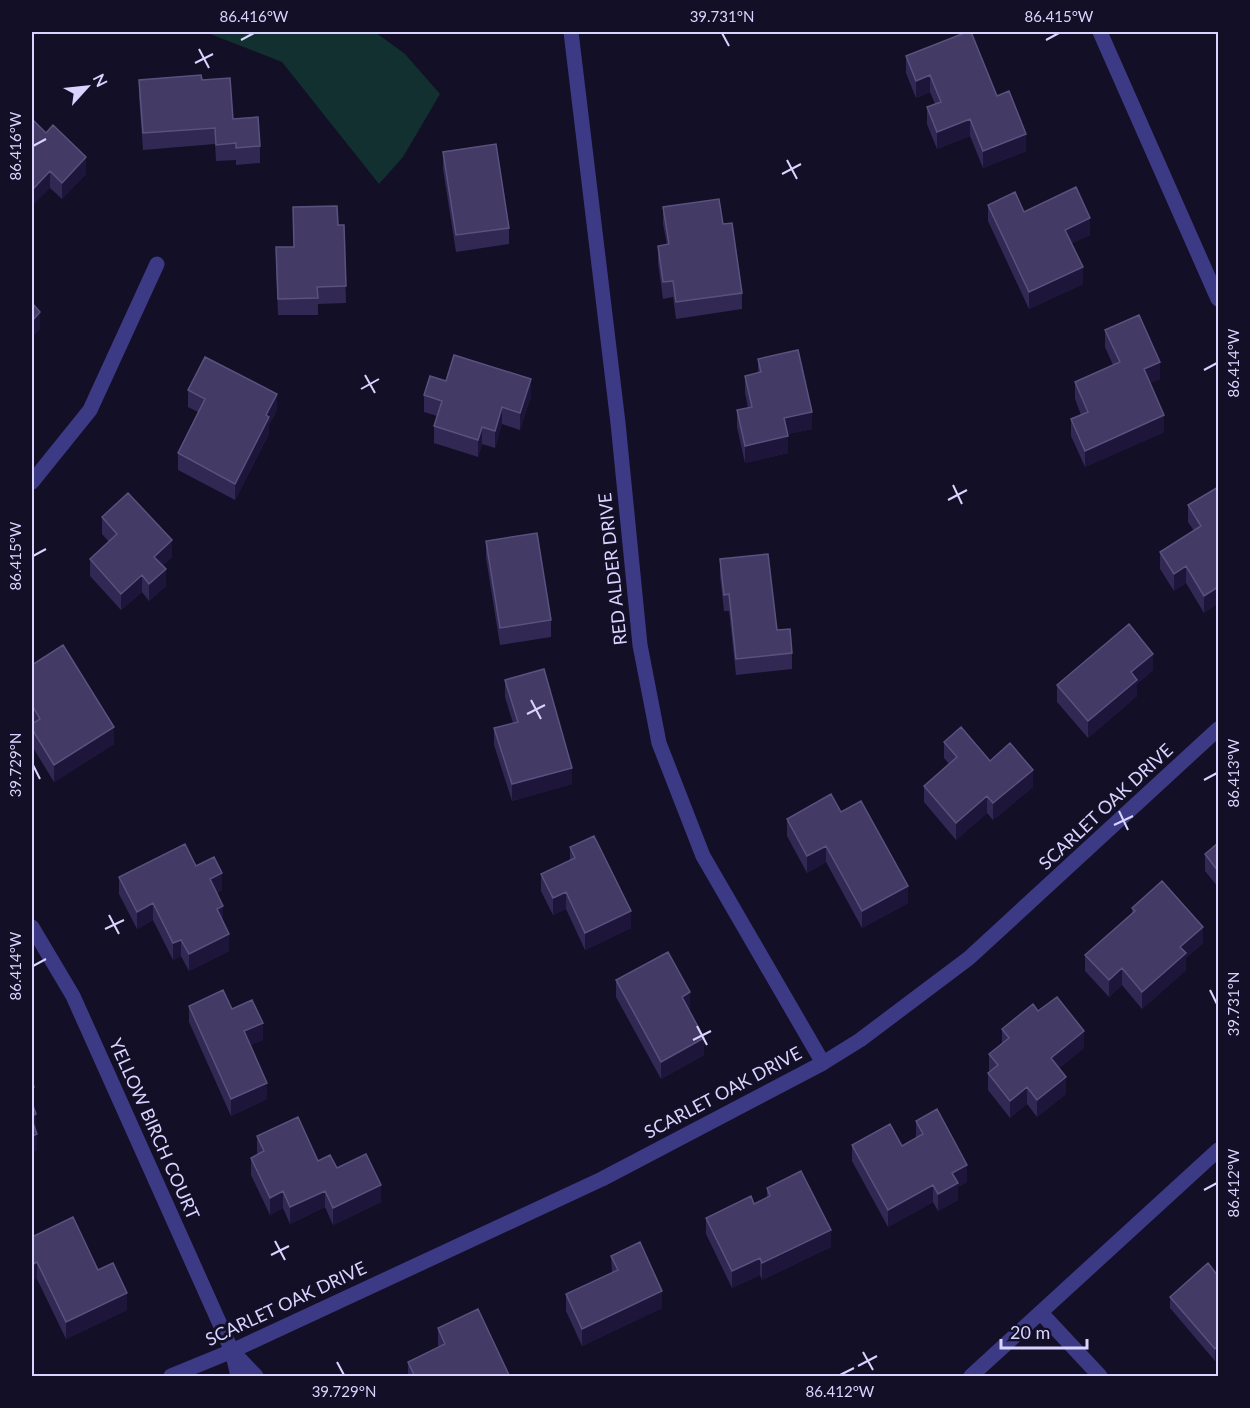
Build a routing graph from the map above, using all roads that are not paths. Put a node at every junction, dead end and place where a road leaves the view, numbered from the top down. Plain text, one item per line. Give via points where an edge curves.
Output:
1 (571, 32) edge
2 (1100, 32) edge
3 (157, 264) dead end
4 (1218, 298) edge
5 (32, 482) edge
6 (1218, 729) edge
7 (32, 927) edge
8 (823, 1063) junction
9 (1218, 1150) edge
10 (1041, 1313) junction
11 (232, 1351) junction
12 (171, 1377) edge
13 (238, 1377) edge
14 (256, 1377) edge
15 (971, 1377) edge
16 (1100, 1377) edge

1 - 8 street, RED ALDER DRIVE via 640,645 659,743 703,856
2 - 4 street
3 - 5 street via 90,410
6 - 8 street, SCARLET OAK DRIVE via 969,958 860,1041
7 - 11 street, YELLOW BIRCH COURT via 73,996
8 - 11 street, SCARLET OAK DRIVE via 602,1179
9 - 10 street
10 - 15 street
10 - 16 street
11 - 12 street, SCARLET OAK DRIVE
11 - 13 street, YELLOW BIRCH COURT
11 - 14 street, YELLOW BIRCH COURT

